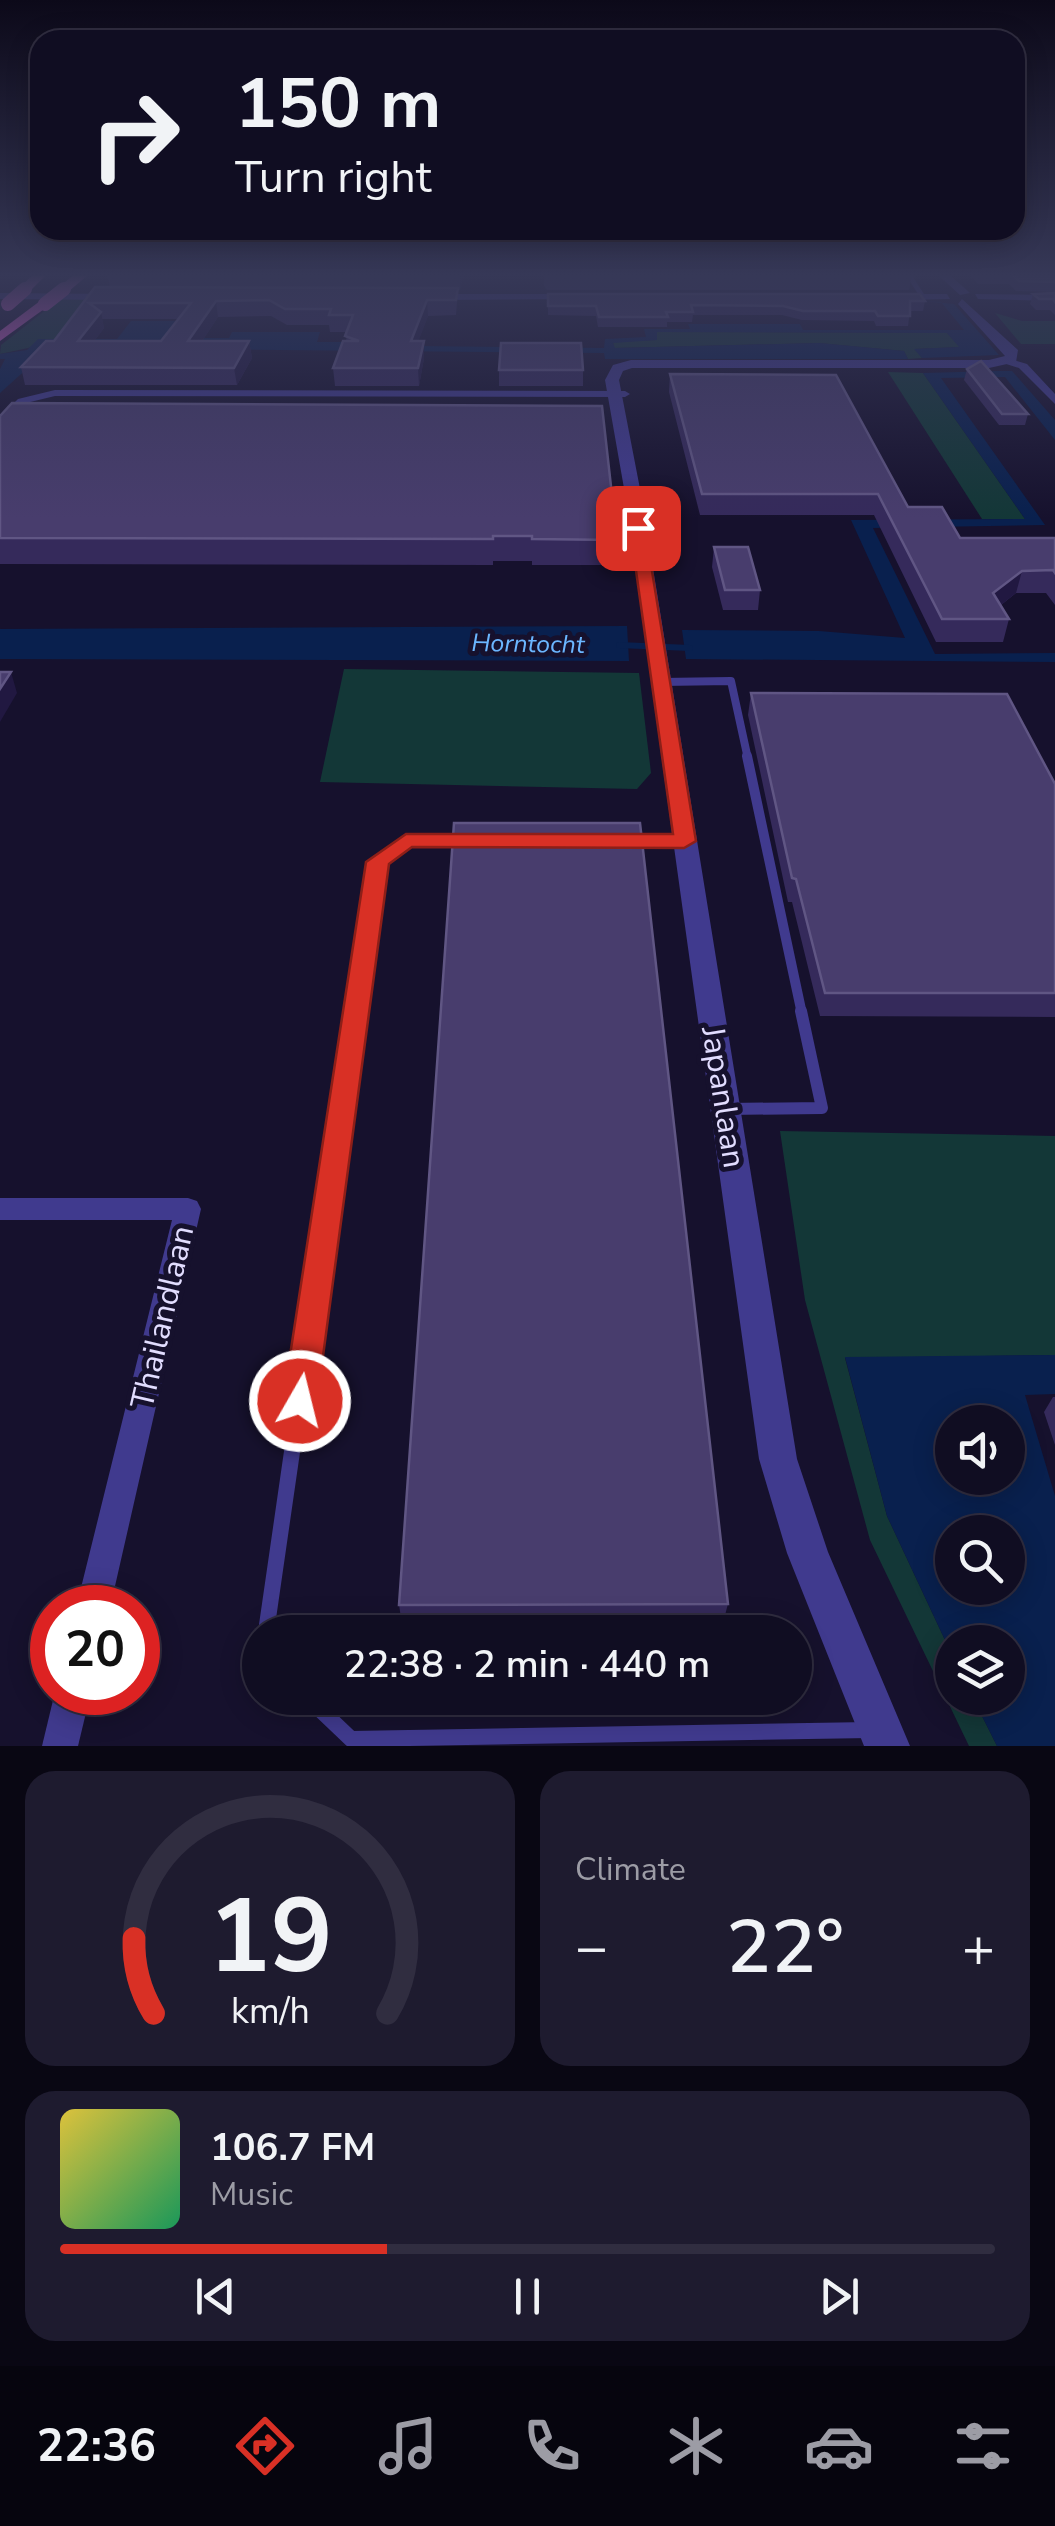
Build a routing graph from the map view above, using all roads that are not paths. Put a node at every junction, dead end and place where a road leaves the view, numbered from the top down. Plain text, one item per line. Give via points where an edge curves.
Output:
1 (1012, 355) edge
2 (1008, 362) junction
3 (619, 394) junction
4 (1055, 401) edge
5 (0, 422) edge
6 (657, 656) junction
7 (482, 840) edge
8 (612, 841) edge
9 (684, 841) junction
10 (726, 1109) junction
11 (0, 1209) edge
12 (98, 1585) edge
13 (268, 1615) edge
14 (67, 1715) edge
15 (326, 1715) edge
16 (812, 1738) edge
17 (884, 1738) edge
18 (60, 1746) edge

1 - 2 street
2 - 3 street, Japanlaan via 631,364 618,368
2 - 4 street via 1023,366
3 - 5 street via 54,394 22,401
3 - 6 street, Japanlaan via 629,424 622,432
6 - 9 street, Japanlaan
6 - 10 lane via 731,682 822,1108
7 - 13 lane via 406,840 378,862
8 - 9 lane
9 - 10 street, Japanlaan
10 - 17 street, Japanlaan via 778,1459
11 - 12 street, Thailandlaan via 188,1210
14 - 18 street
15 - 16 lane via 351,1739
16 - 17 lane

